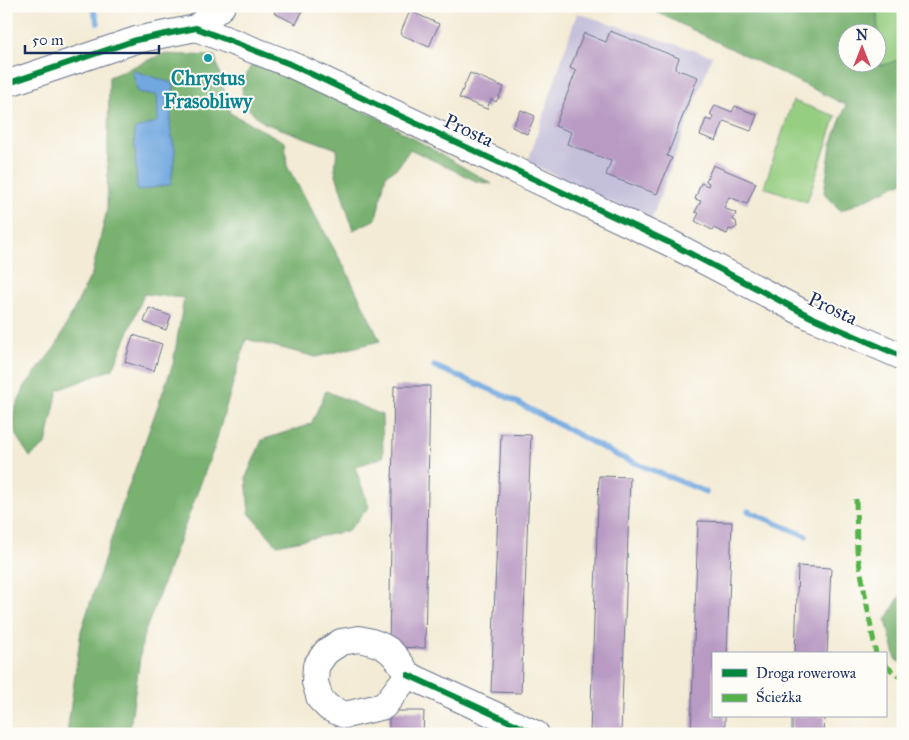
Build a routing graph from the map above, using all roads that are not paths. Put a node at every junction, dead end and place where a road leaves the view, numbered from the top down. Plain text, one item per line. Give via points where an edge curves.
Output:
1 (222, 6) edge
2 (196, 28) junction
3 (6, 84) edge
4 (903, 357) edge
5 (408, 675) dead end
6 (536, 734) edge

1 - 2 street
2 - 3 street via 136,40
2 - 4 street, Prosta via 261,51 316,76 670,244 811,317
5 - 6 street

